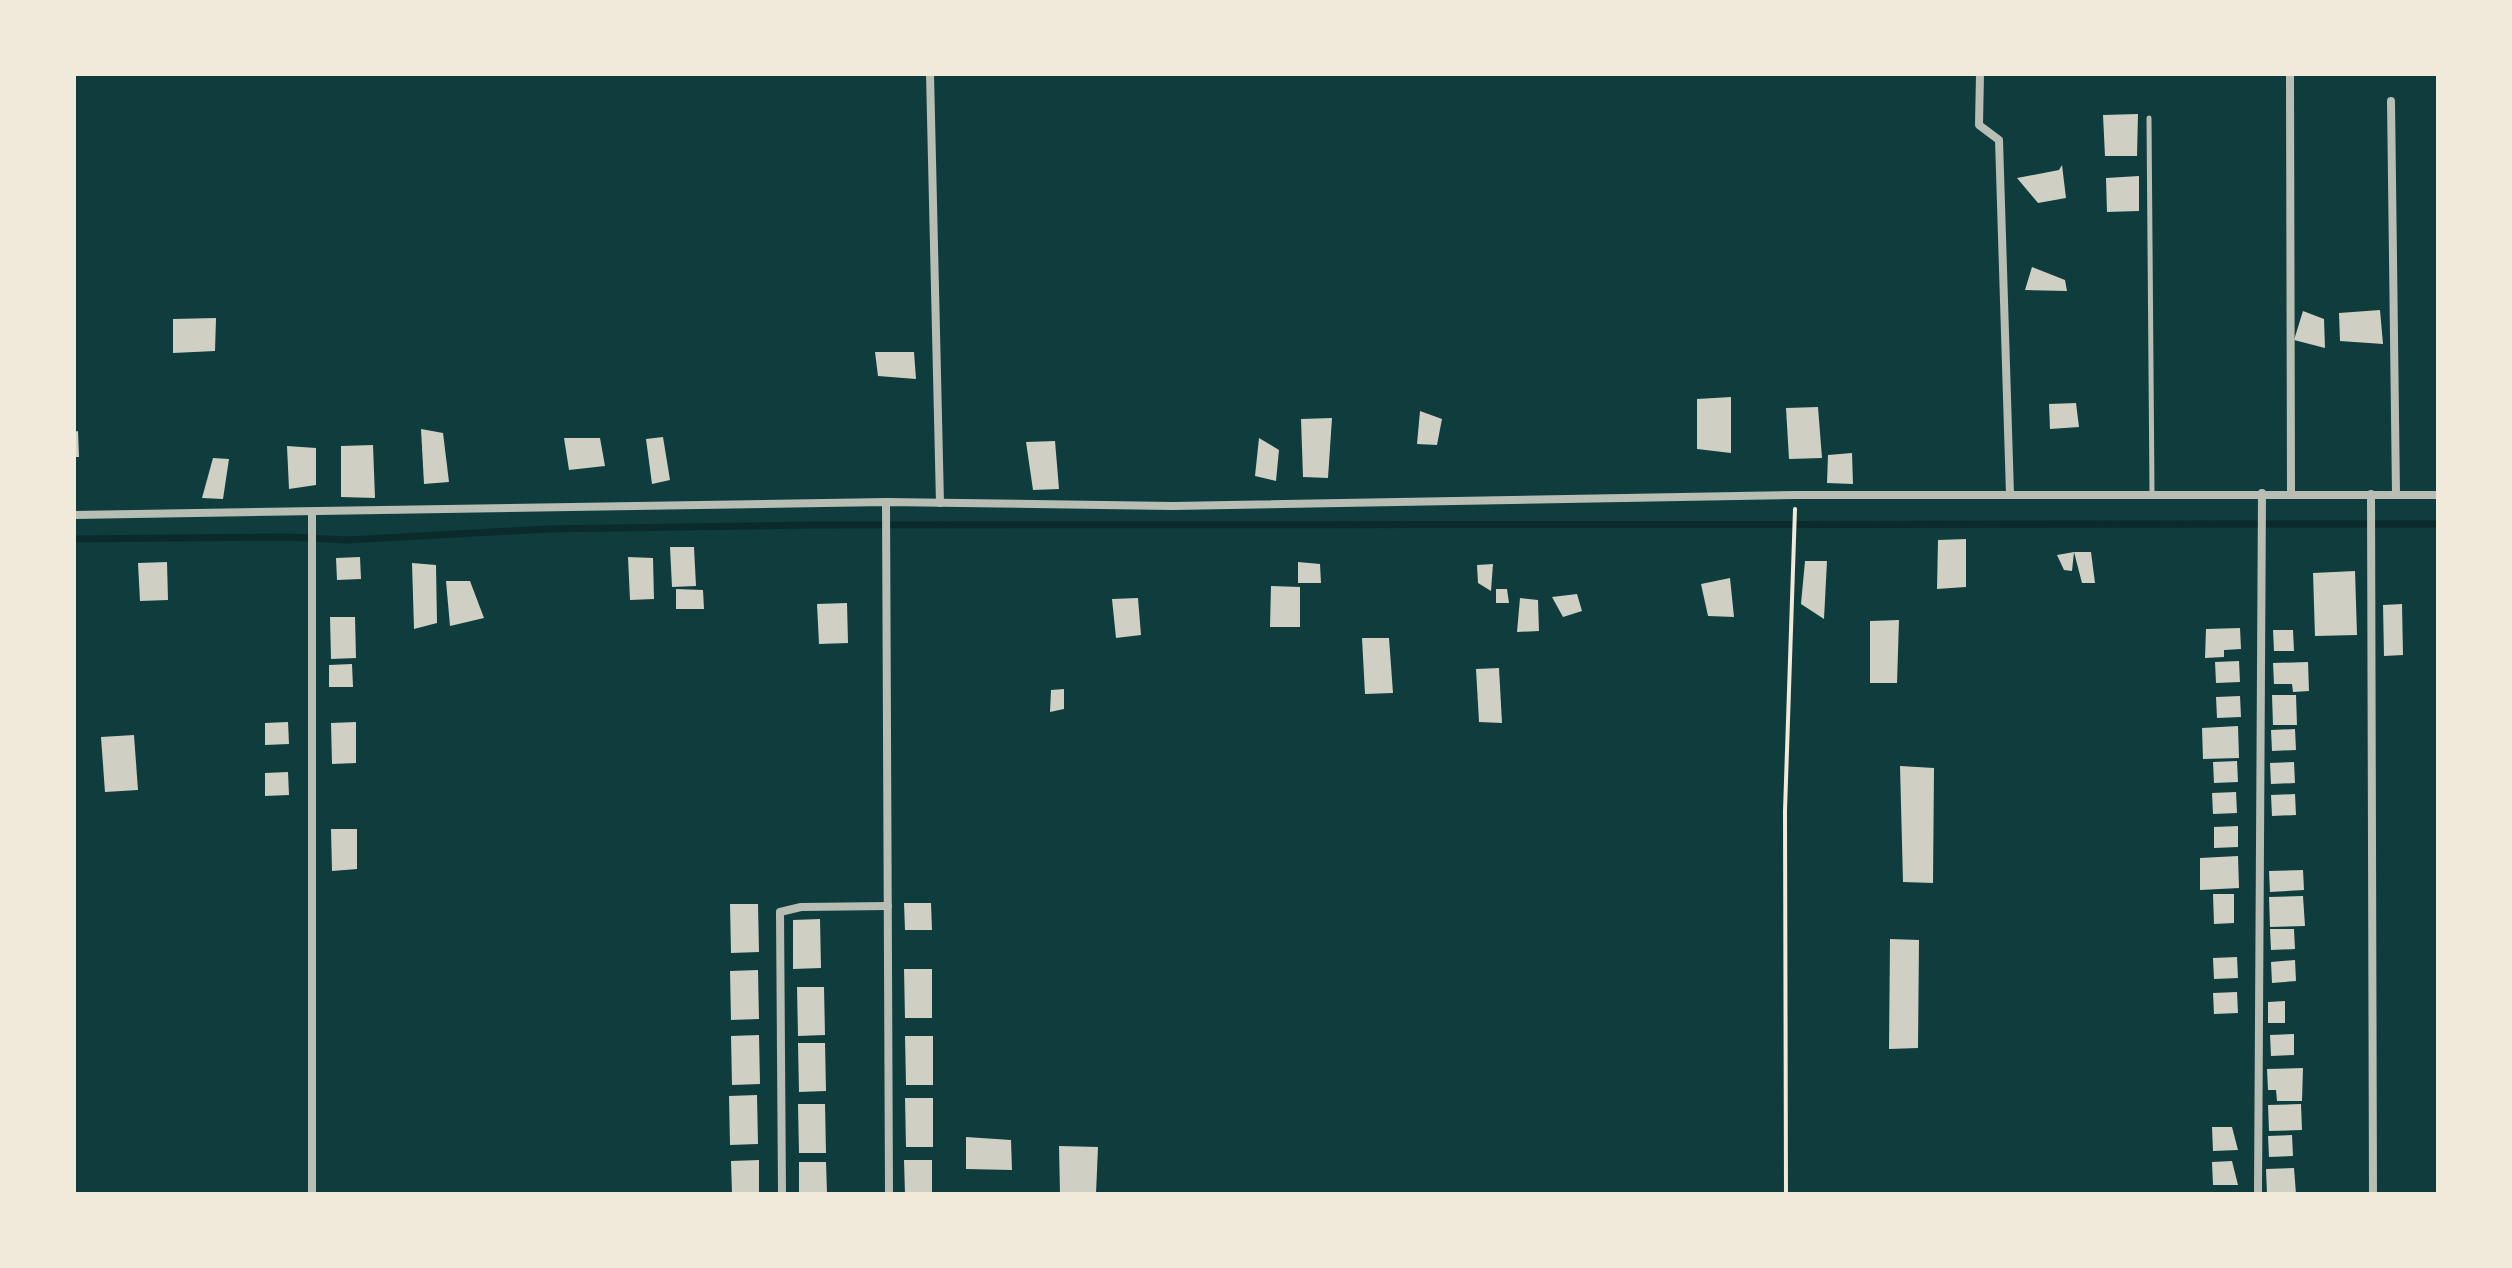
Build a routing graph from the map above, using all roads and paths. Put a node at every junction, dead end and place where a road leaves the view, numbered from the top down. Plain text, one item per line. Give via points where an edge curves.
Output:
1 (930, 74) edge
2 (1980, 74) edge
3 (2290, 74) edge
4 (2391, 101) dead end
5 (2149, 118) dead end
6 (2152, 493) junction
7 (2262, 493) junction
8 (2291, 493) junction
9 (2010, 494) junction
10 (2371, 494) junction
11 (2396, 494) junction
12 (2438, 495) edge
13 (940, 503) junction
14 (886, 506) junction
15 (1795, 509) dead end
16 (312, 512) junction
17 (74, 515) edge
18 (888, 906) junction
19 (312, 1194) edge
20 (782, 1194) edge
21 (889, 1194) edge
22 (1786, 1194) edge
23 (2258, 1194) edge
24 (2373, 1194) edge

1 - 13 street
2 - 9 street via 1979,125 1999,140
3 - 8 street
4 - 11 street
5 - 6 lane
6 - 7 street
6 - 9 street
7 - 8 street
7 - 23 street
8 - 10 street
9 - 13 street via 1173,506
10 - 11 street
10 - 24 street
11 - 12 street
13 - 14 street
14 - 16 street
14 - 18 street
15 - 22 path via 1785,811
16 - 17 street
16 - 19 street
18 - 20 street via 780,912
18 - 21 street

